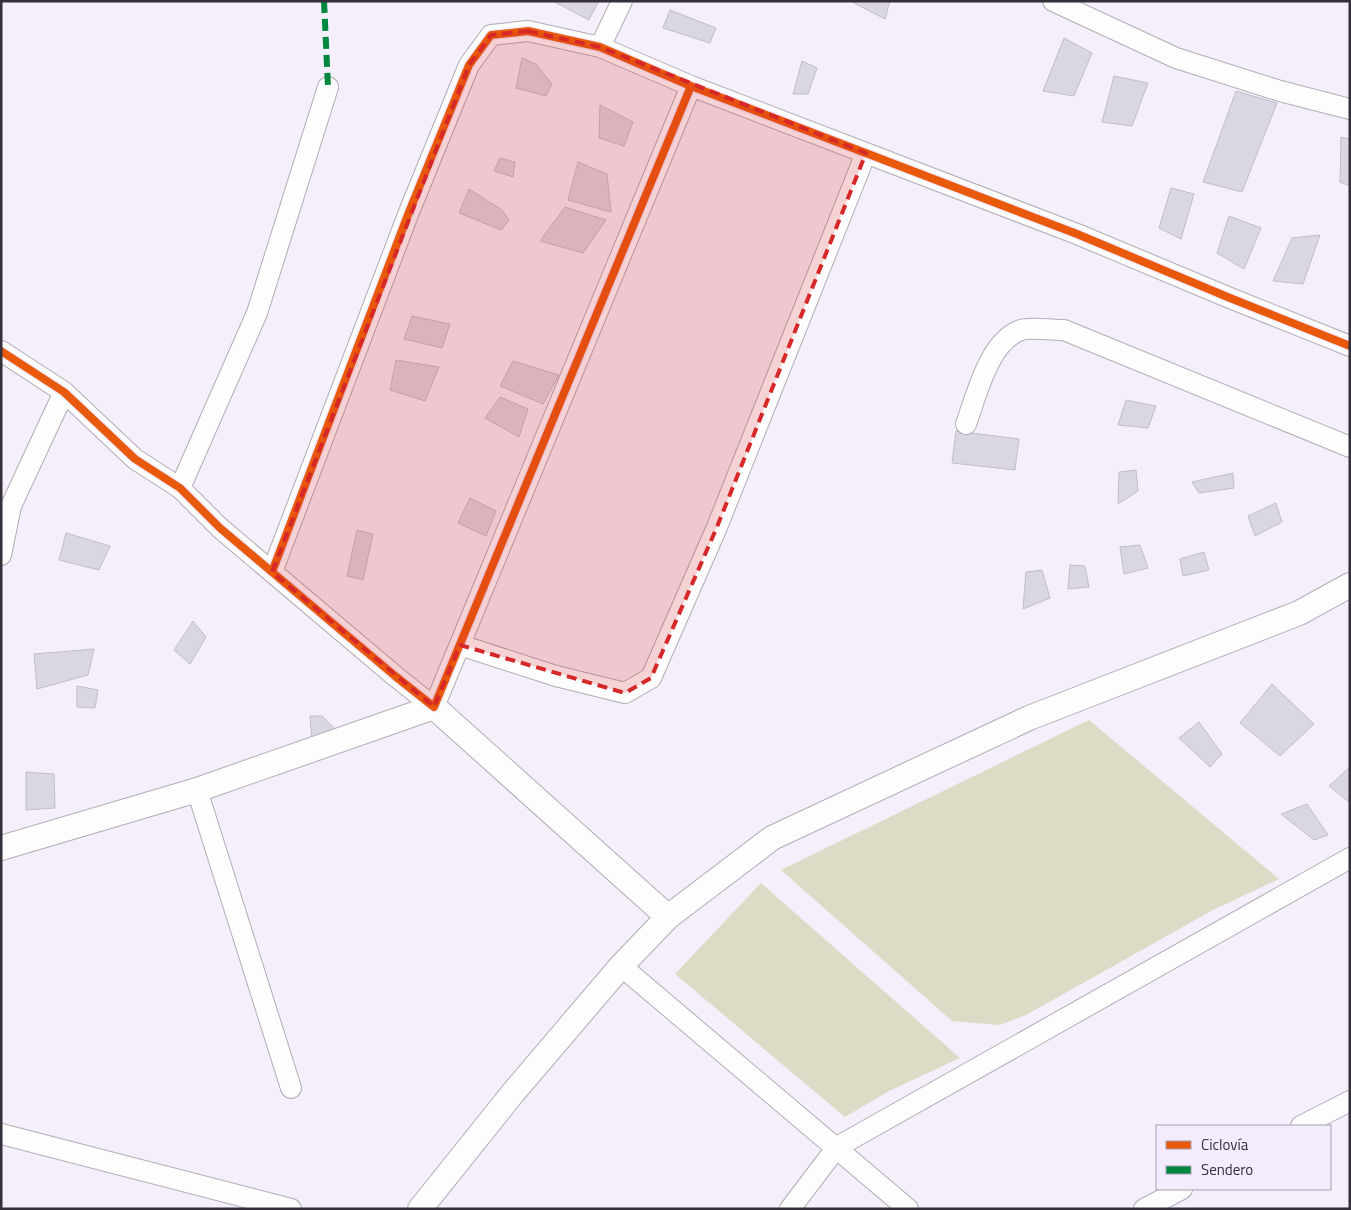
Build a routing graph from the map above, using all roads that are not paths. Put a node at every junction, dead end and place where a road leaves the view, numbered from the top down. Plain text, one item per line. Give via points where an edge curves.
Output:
1 (622, 1) edge
2 (1064, 3) edge
3 (600, 47) junction
4 (691, 86) junction
5 (328, 87) dead end
6 (1350, 109) edge
7 (866, 153) junction
8 (1350, 346) edge
9 (1, 351) edge
10 (64, 392) junction
11 (966, 424) dead end
12 (1350, 447) edge
13 (180, 488) junction
14 (1, 555) edge
15 (272, 572) junction
16 (1350, 585) edge
17 (460, 645) junction
18 (434, 707) junction
19 (197, 790) junction
20 (1, 848) edge
21 (1350, 858) edge
22 (668, 917) junction
23 (621, 966) junction
24 (291, 1088) dead end
25 (1350, 1101) edge
26 (1303, 1125) edge
27 (1, 1134) edge
28 (837, 1147) junction
29 (1180, 1190) edge
30 (291, 1209) edge
31 (420, 1209) edge
32 (790, 1209) edge
33 (908, 1209) edge
34 (1144, 1209) edge

1 - 3 street
2 - 6 street via 1176,58
3 - 4 street
3 - 15 street via 528,31 491,34 469,65 409,212
4 - 7 street
4 - 17 street
5 - 13 street via 257,313
7 - 8 street via 1077,234
7 - 17 street via 717,527 651,678 625,694
9 - 10 street
10 - 13 street via 135,459
10 - 14 street via 11,506
11 - 12 street via 988,363 1003,342 1022,329 1064,330
13 - 15 street via 220,528
15 - 18 street
16 - 22 street via 1299,613 1029,718 772,838
17 - 18 street
18 - 19 street
18 - 22 street
19 - 20 street
19 - 24 street
21 - 28 street
22 - 23 street
23 - 28 street
23 - 31 street
25 - 26 street
27 - 30 street
28 - 32 street
28 - 33 street
29 - 34 street

